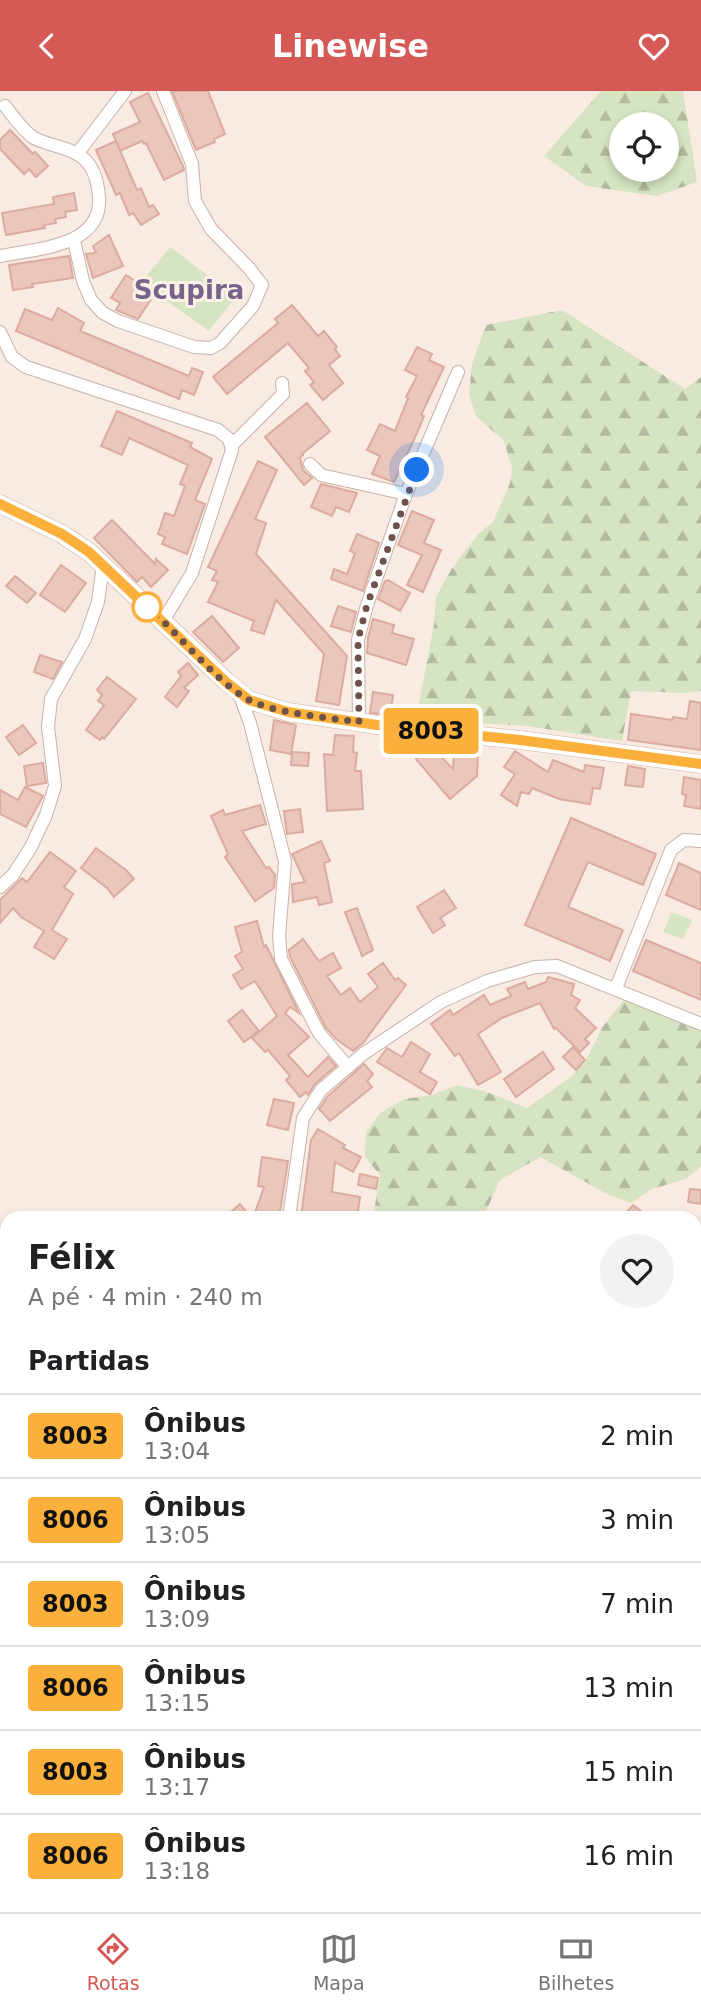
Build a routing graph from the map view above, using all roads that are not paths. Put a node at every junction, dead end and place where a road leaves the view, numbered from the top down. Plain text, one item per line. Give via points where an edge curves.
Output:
1 (125, 91) edge
2 (163, 91) edge
3 (5, 106) dead end
4 (76, 155) junction
5 (74, 240) junction
6 (0, 256) edge
7 (0, 332) edge
8 (458, 372) dead end
9 (282, 383) dead end
10 (231, 446) junction
11 (310, 464) dead end
12 (406, 494) junction
13 (0, 504) edge
14 (103, 565) junction
15 (163, 621) junction
16 (239, 692) junction
17 (359, 722) junction
18 (701, 764) edge
19 (701, 841) edge
20 (0, 887) edge
21 (616, 988) junction
22 (701, 1024) edge
23 (347, 1066) junction
24 (290, 1211) edge

1 - 4 street
2 - 5 street via 192,164 195,201 211,229 262,285 253,306 211,348 194,347 118,321 90,300
3 - 4 street via 32,137
4 - 5 street via 93,171 100,206 94,222
5 - 6 street
7 - 10 street via 12,357 26,367 218,430
8 - 12 street
9 - 10 street via 283,394
10 - 15 street via 191,573
11 - 12 street via 321,475
12 - 17 street via 358,640
13 - 14 street via 62,534
14 - 15 street
14 - 20 street via 98,603 85,639 51,699 48,727 55,786 46,815 31,847
15 - 16 street
16 - 17 street via 249,700 288,712
16 - 23 street via 285,861 281,959 319,1033
17 - 18 street
19 - 21 street via 684,840 671,850
21 - 22 street
21 - 23 street via 557,966 535,967 487,981 441,1002
23 - 24 street via 321,1090 303,1118

